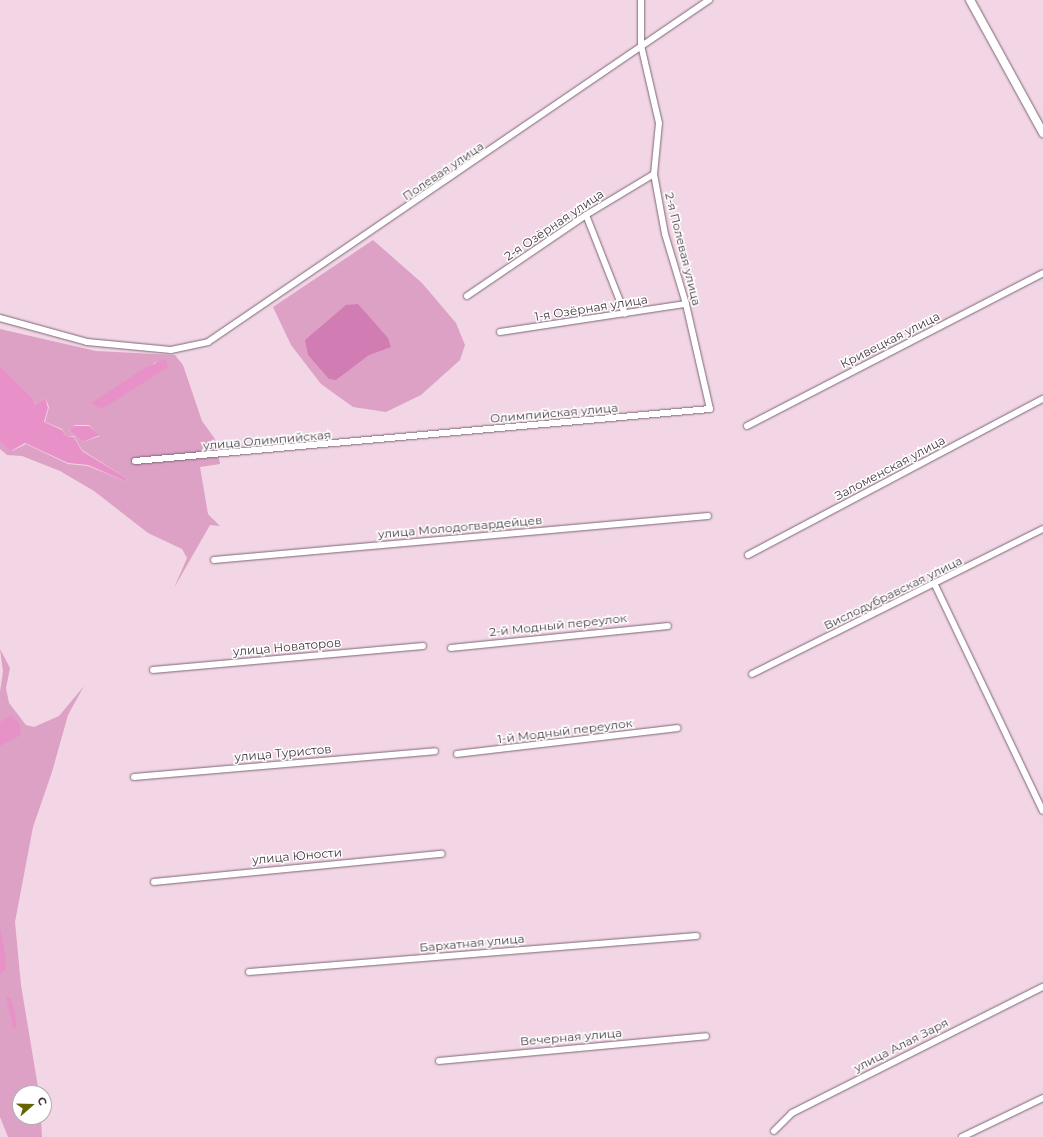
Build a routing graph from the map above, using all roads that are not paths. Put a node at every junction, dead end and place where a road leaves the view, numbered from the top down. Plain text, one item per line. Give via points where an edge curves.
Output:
1 (641, 0) edge
2 (710, 0) edge
3 (970, 0) edge
4 (641, 45) junction
5 (1043, 133) edge
6 (654, 174) junction
7 (586, 215) junction
8 (1043, 273) edge
9 (467, 296) dead end
10 (686, 304) junction
11 (625, 314) junction
12 (0, 318) edge
13 (500, 332) dead end
14 (1043, 399) edge
15 (710, 409) joint
16 (747, 426) dead end
17 (400, 439) joint
18 (136, 461) dead end
19 (708, 516) dead end
20 (1043, 529) edge
21 (748, 555) dead end
22 (214, 560) dead end
23 (935, 585) junction
24 (668, 626) dead end
25 (423, 646) dead end
26 (451, 648) dead end
27 (153, 670) dead end
28 (752, 674) dead end
29 (677, 728) dead end
30 (434, 751) dead end
31 (457, 754) dead end
32 (134, 777) dead end
33 (1043, 811) edge
34 (442, 854) dead end
35 (154, 882) dead end
36 (697, 936) dead end
37 (249, 972) dead end
38 (1043, 987) edge
39 (706, 1036) dead end
40 (439, 1061) dead end
41 (1043, 1098) edge
42 (774, 1131) dead end
43 (962, 1137) edge

1 - 4 street, 2-я Полевая улица
2 - 4 street, Полевая улица
3 - 5 main road
4 - 6 street, 2-я Полевая улица via 659,123
4 - 12 street, Полевая улица via 495,149 208,342 171,350 87,342
6 - 7 street, 2-я Озёрная улица
6 - 10 street, 2-я Полевая улица via 666,234
7 - 9 street, 2-я Озёрная улица
7 - 11 street
8 - 16 street, Кривецкая улица
10 - 11 street, 1-я Озёрная улица
10 - 15 street, 2-я Полевая улица
11 - 13 street, 1-я Озёрная улица
14 - 21 street, Заломенская улица
15 - 17 street, Олимпийская улица
17 - 18 street, улица Олимпийская
19 - 22 street, улица Молодогвардейцев
20 - 23 street, Вислодубравская улица
23 - 28 street, Вислодубравская улица
23 - 33 street
24 - 26 street, 2-й Модный переулок
25 - 27 street, улица Новаторов
29 - 31 street, 1-й Модный переулок
30 - 32 street, улица Туристов
34 - 35 street, улица Юности
36 - 37 street, Бархатная улица
38 - 42 street, улица Алая Заря via 792,1113
39 - 40 street, Вечерная улица
41 - 43 street

